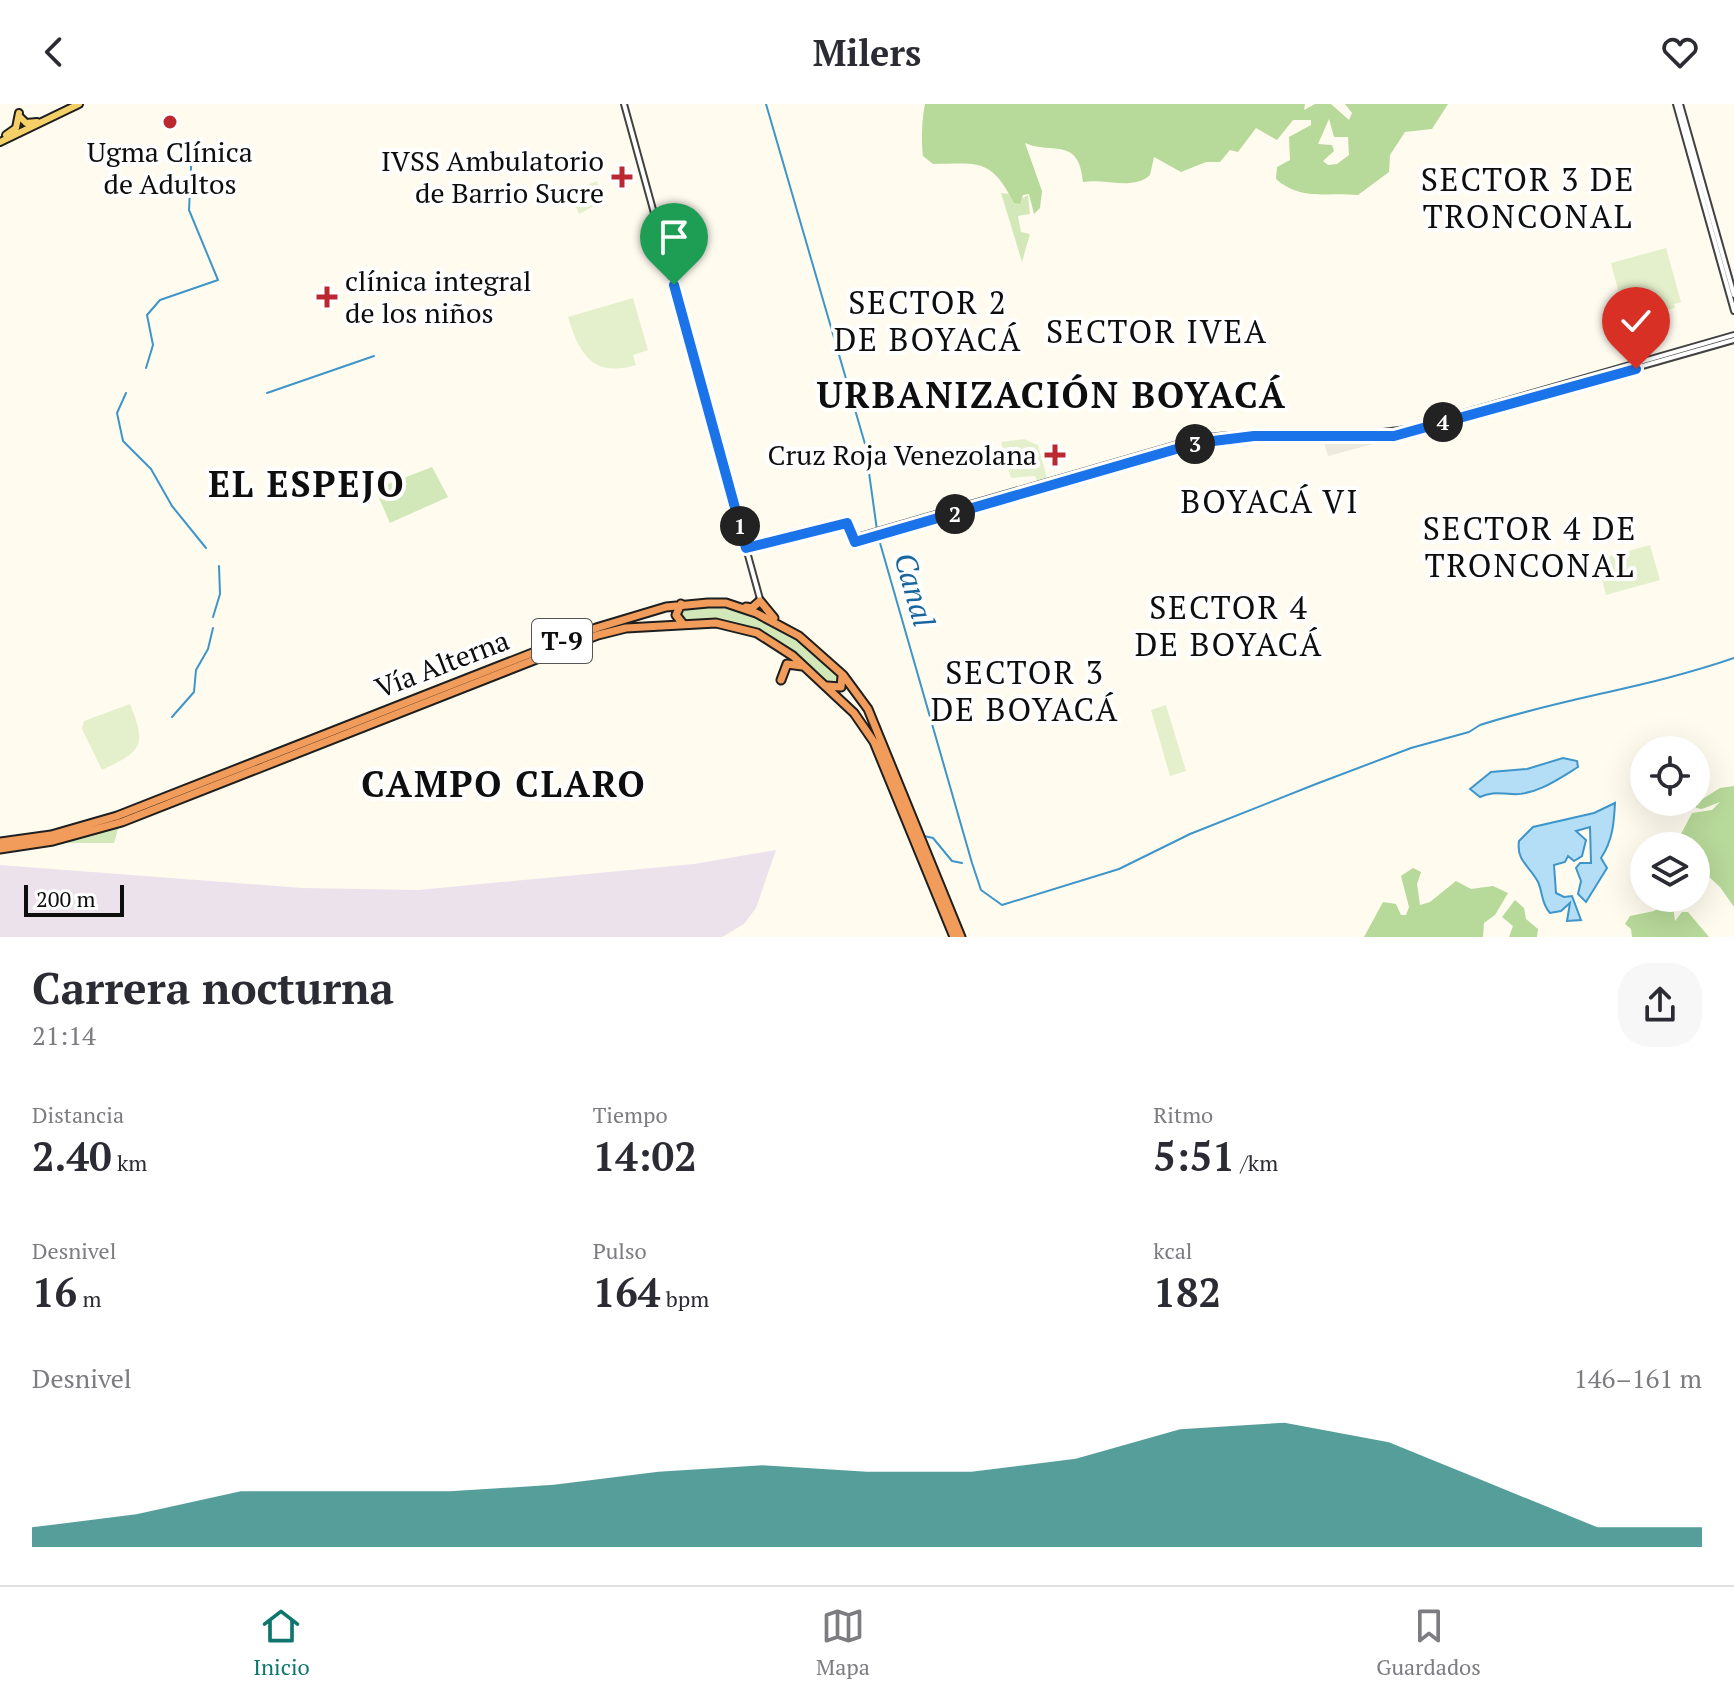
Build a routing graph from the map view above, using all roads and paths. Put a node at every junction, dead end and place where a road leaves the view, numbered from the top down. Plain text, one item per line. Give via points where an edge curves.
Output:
1 (19, 104) edge
2 (79, 104) edge
3 (624, 104) edge
4 (1678, 104) edge
5 (20, 115) junction
6 (57, 115) junction
7 (23, 131) junction
8 (0, 140) edge
9 (1734, 295) edge
10 (1734, 311) edge
11 (1734, 338) edge
12 (746, 548) junction
13 (760, 601) junction
14 (681, 604) junction
15 (736, 607) junction
16 (683, 624) junction
17 (782, 624) junction
18 (806, 667) junction
19 (838, 671) junction
20 (781, 680) dead end
21 (825, 685) junction
22 (0, 842) edge
23 (0, 849) edge
24 (954, 937) edge
25 (961, 937) edge

1 - 5 main road
2 - 6 main road
3 - 12 street
4 - 9 street
4 - 10 street
5 - 6 main road via 29,124
5 - 7 main road
5 - 8 main road via 14,131
6 - 7 main road
7 - 8 main road
11 - 12 street via 1394,436 1254,436 1197,443 854,540 847,523
12 - 13 street
13 - 15 highway via 752,608
13 - 17 highway
14 - 15 highway, Vía Alterna / T-9
14 - 16 highway via 676,615
14 - 22 highway, Vía Alterna / T-9 via 502,663 117,816 51,835
15 - 17 highway, Vía Alterna / T-9
16 - 18 highway, Vía Alterna / T-9 via 747,629
16 - 23 highway, Vía Alterna / T-9 via 598,635 122,822
17 - 19 highway, Vía Alterna / T-9
18 - 20 highway via 787,664
18 - 21 highway, Vía Alterna / T-9
19 - 21 highway via 841,687
19 - 25 highway, Vía Alterna / T-9 via 868,709
21 - 24 highway, Vía Alterna / T-9 via 874,742

